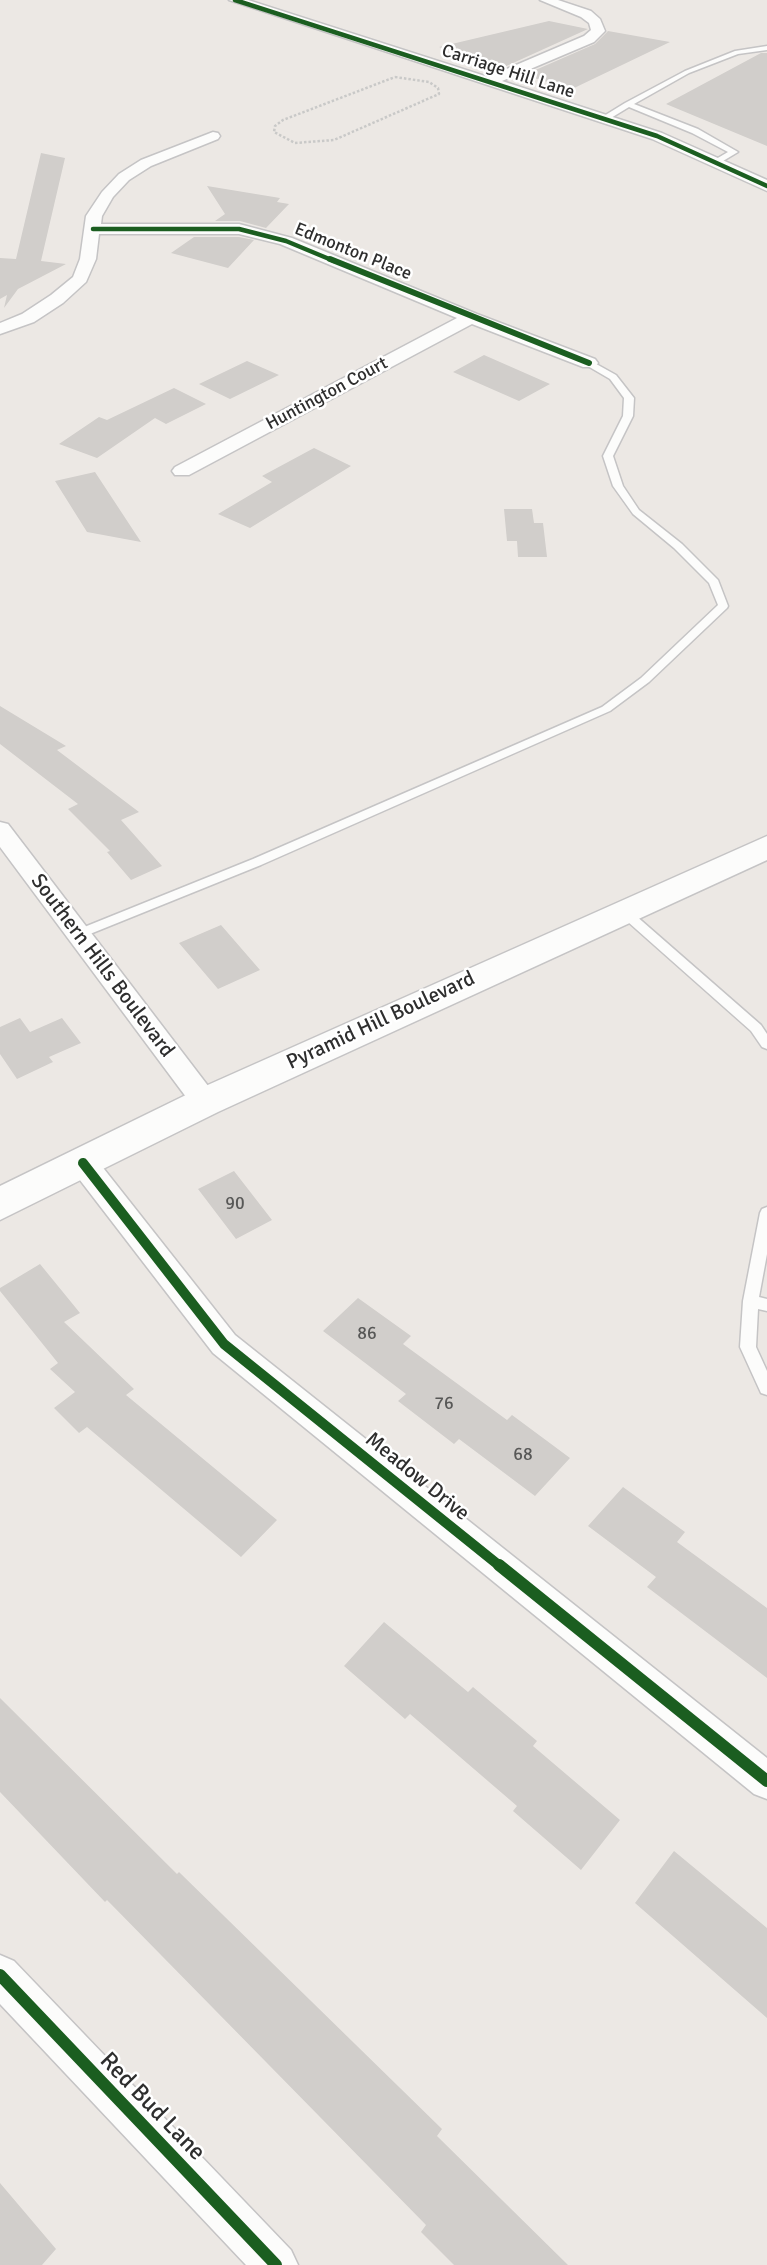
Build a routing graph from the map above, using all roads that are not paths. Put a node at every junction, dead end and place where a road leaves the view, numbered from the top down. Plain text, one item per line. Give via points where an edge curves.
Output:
1 (235, 0) edge
2 (547, 0) edge
3 (767, 48) edge
4 (489, 82) junction
5 (627, 104) junction
6 (603, 119) junction
7 (213, 136) dead end
8 (715, 162) junction
9 (767, 186) edge
10 (93, 229) junction
11 (471, 318) junction
12 (0, 329) edge
13 (589, 363) joint
14 (182, 471) dead end
15 (0, 830) edge
16 (767, 847) edge
17 (623, 911) junction
18 (76, 935) junction
19 (767, 1044) edge
20 (205, 1102) junction
21 (83, 1163) junction
22 (0, 1204) edge
23 (767, 1213) edge
24 (751, 1301) junction
25 (767, 1305) edge
26 (767, 1388) edge
27 (767, 1781) edge
28 (0, 1975) edge
29 (276, 2265) edge

1 - 4 street, Carriage Hill Lane
2 - 4 street via 586,14 598,31
3 - 5 lane via 737,52 687,72
4 - 6 street, Carriage Hill Lane
5 - 6 lane
5 - 8 lane via 734,152
6 - 8 street, Carriage Hill Lane
7 - 10 street via 146,163 124,177 94,216
8 - 9 street, Carriage Hill Lane
10 - 11 street, Edmonton Place via 239,229 286,241
10 - 12 street via 80,279 28,318
11 - 13 street, Edmonton Place
11 - 14 street, Huntington Court
13 - 18 lane via 613,377 629,398 628,416 608,456 618,486 636,512 714,582 723,606 645,680 606,709 257,862
15 - 18 street, Southern Hills Boulevard
16 - 17 main road, Pyramid Hill Boulevard
17 - 19 lane via 756,1028
17 - 20 main road, Pyramid Hill Boulevard
18 - 20 street, Southern Hills Boulevard
20 - 21 main road, Pyramid Hill Boulevard
21 - 22 main road, Pyramid Hill Boulevard
21 - 27 street, Meadow Drive via 224,1344
23 - 24 lane
24 - 25 lane
24 - 26 lane via 748,1347
28 - 29 street, Red Bud Lane

